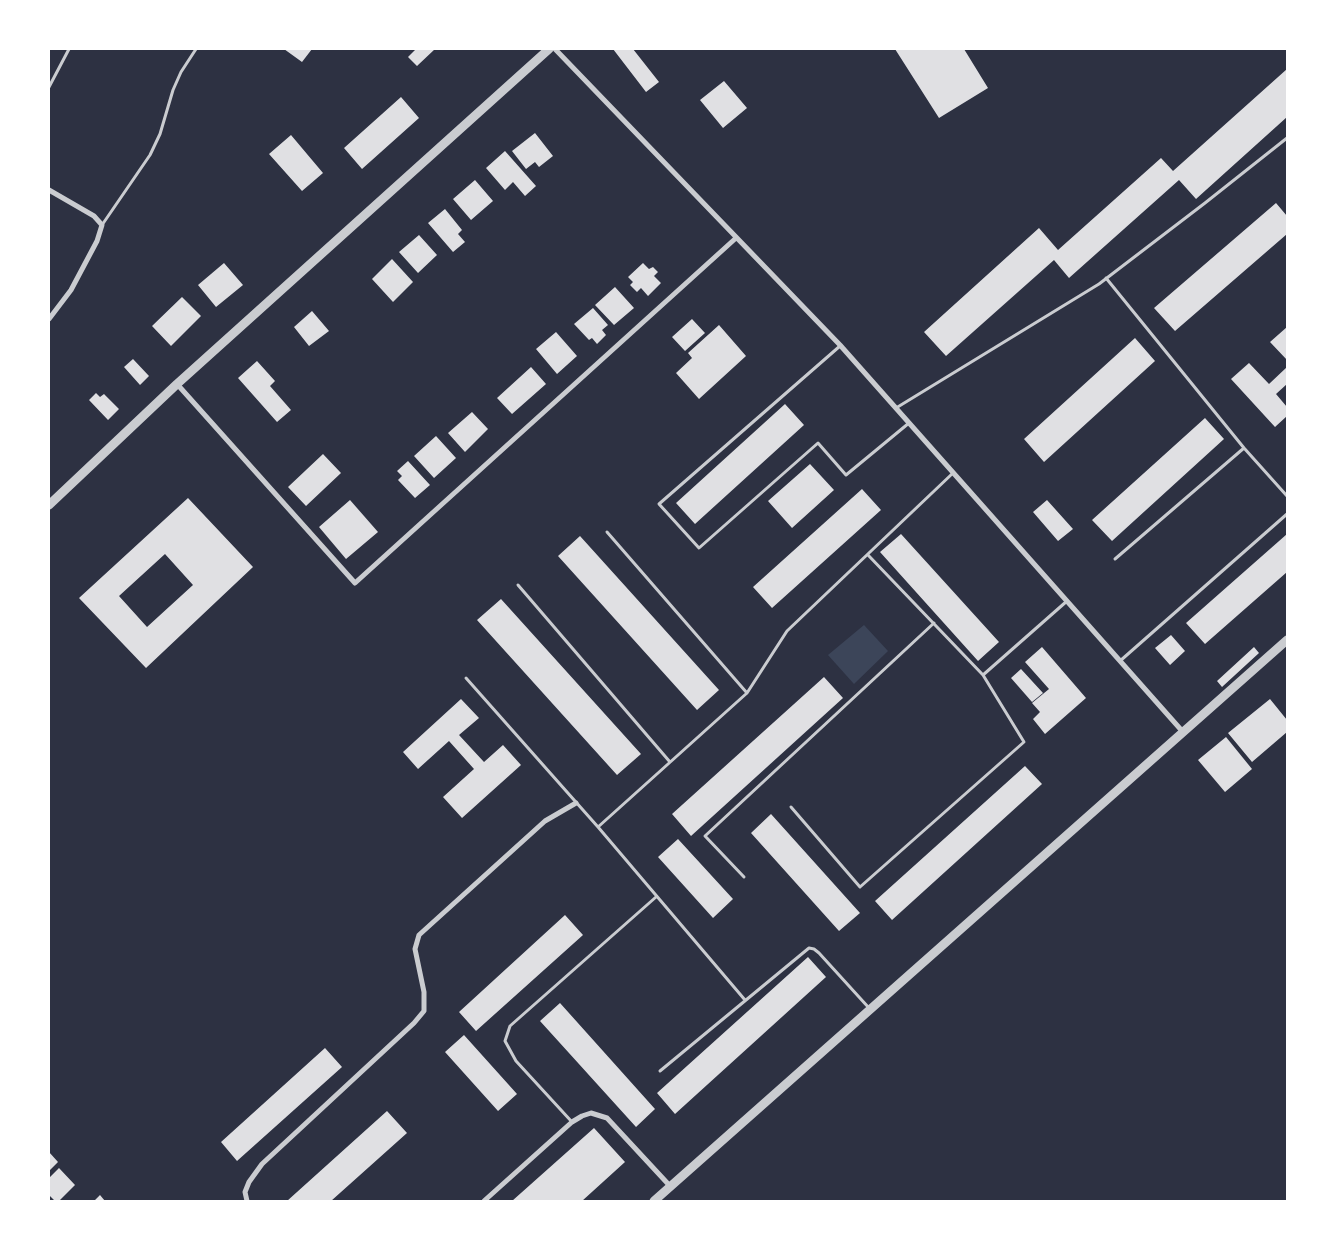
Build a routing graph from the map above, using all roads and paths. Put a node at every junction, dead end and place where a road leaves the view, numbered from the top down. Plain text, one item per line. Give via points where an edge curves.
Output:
1 (69, 49) edge
2 (196, 49) edge
3 (550, 49) edge
4 (554, 49) edge
5 (49, 87) edge
6 (1287, 138) edge
7 (49, 190) edge
8 (102, 225) junction
9 (736, 238) junction
10 (1106, 278) junction
11 (49, 319) edge
12 (840, 345) junction
13 (177, 384) junction
14 (896, 408) junction
15 (909, 422) junction
16 (1244, 448) junction
17 (953, 473) junction
18 (1287, 496) edge
19 (49, 505) edge
20 (1287, 514) edge
21 (607, 532) dead end
22 (868, 555) junction
23 (1116, 559) dead end
24 (518, 586) dead end
25 (1067, 601) junction
26 (934, 624) junction
27 (1287, 640) edge
28 (1120, 662) junction
29 (983, 675) junction
30 (466, 678) dead end
31 (746, 693) junction
32 (1183, 732) junction
33 (670, 762) junction
34 (576, 803) junction
35 (791, 807) dead end
36 (598, 827) junction
37 (744, 877) dead end
38 (656, 897) junction
39 (745, 1000) junction
40 (870, 1009) junction
41 (660, 1071) dead end
42 (572, 1122) junction
43 (670, 1186) junction
44 (246, 1201) edge
45 (484, 1201) edge
46 (654, 1201) edge

1 - 5 lane
2 - 8 lane via 180,72 150,155
3 - 13 street
4 - 9 street
6 - 10 lane
7 - 8 street via 94,216
8 - 11 street via 71,290
9 - 12 street
9 - 13 street via 355,583
10 - 14 lane
10 - 16 lane
12 - 14 street
12 - 15 lane via 659,504 699,548 818,444 846,475
13 - 19 street
14 - 15 street
15 - 17 street
16 - 18 lane
16 - 23 lane
17 - 22 lane
17 - 25 street
20 - 28 lane
21 - 31 lane
22 - 26 lane
22 - 31 lane via 787,632
24 - 33 lane
25 - 28 street
25 - 29 lane
26 - 29 lane
26 - 37 lane via 705,836
27 - 32 street
28 - 32 street
29 - 35 lane via 1024,742 860,887
30 - 34 lane
31 - 33 lane
32 - 40 street
33 - 36 lane
34 - 36 lane
34 - 44 street via 545,821 419,935 415,949 424,992 424,1011 414,1024 262,1164 249,1182
36 - 38 lane
38 - 39 lane
38 - 42 lane via 510,1026 505,1041 516,1060
39 - 40 lane via 809,948 819,953
39 - 41 lane
40 - 43 street
42 - 43 street via 591,1113 607,1118
42 - 45 street
43 - 46 street

